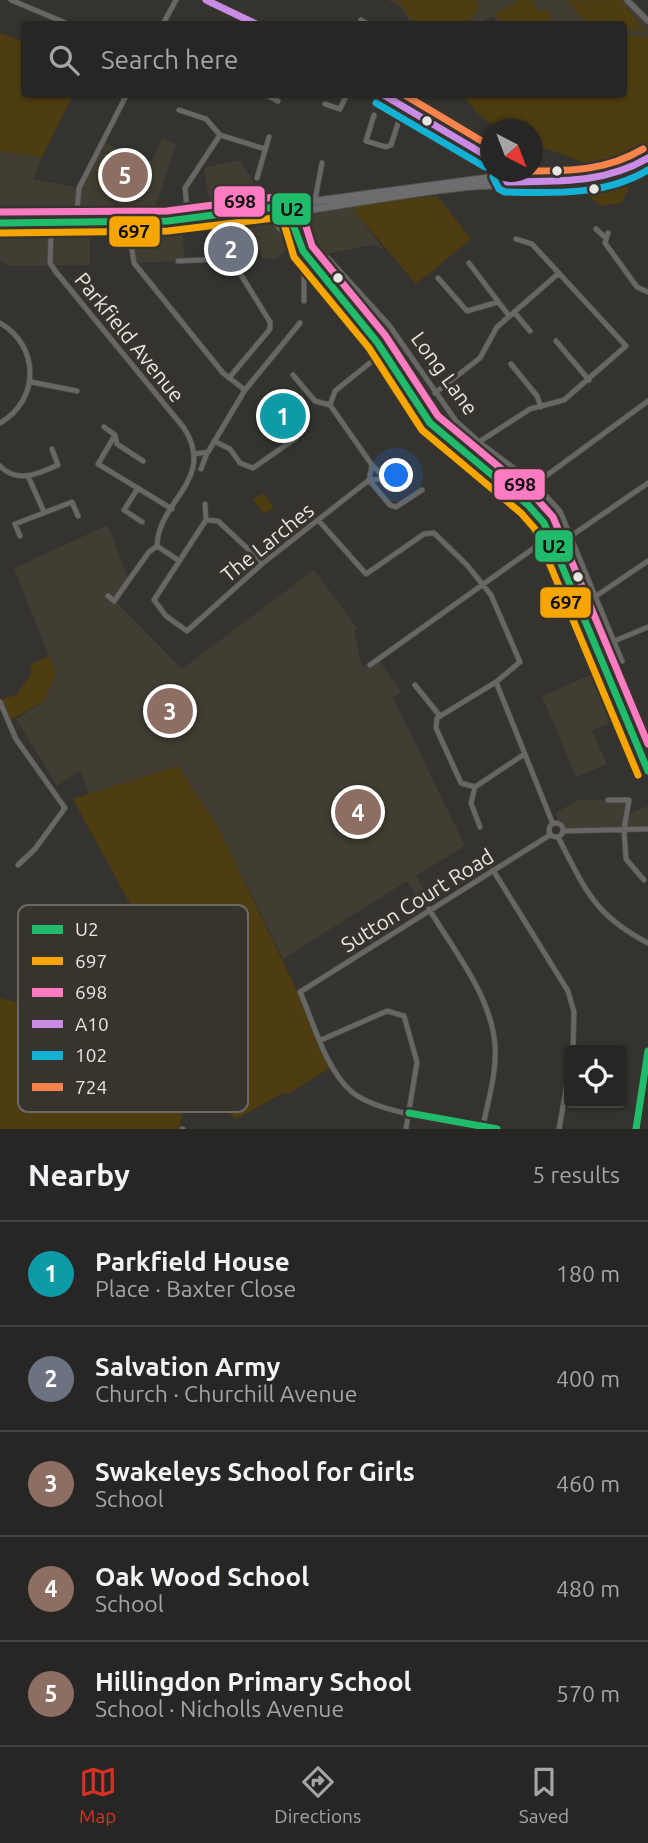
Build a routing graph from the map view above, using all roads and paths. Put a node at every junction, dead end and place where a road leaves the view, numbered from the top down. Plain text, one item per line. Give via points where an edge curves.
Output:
1 (11, 0) edge
2 (176, 0) edge
3 (206, 0) edge
4 (627, 0) edge
5 (648, 20) edge
6 (61, 21) edge
7 (165, 21) edge
8 (248, 21) edge
9 (125, 98) edge
10 (274, 98) edge
11 (345, 98) edge
12 (387, 98) edge
13 (413, 98) edge
14 (278, 100) dead end
15 (392, 101) junction
16 (325, 104) dead end
17 (423, 104) junction
18 (179, 110) dead end
19 (417, 115) junction
20 (374, 116) dead end
21 (220, 135) junction
22 (476, 135) dead end
23 (269, 136) dead end
24 (265, 149) junction
25 (648, 150) edge
26 (480, 151) edge
27 (648, 158) edge
28 (322, 163) dead end
29 (543, 173) edge
30 (257, 178) dead end
31 (543, 178) edge
32 (480, 179) edge
33 (480, 180) edge
34 (315, 201) junction
35 (289, 210) junction
36 (271, 216) junction
37 (188, 218) junction
38 (76, 220) junction
39 (0, 223) edge
40 (169, 225) junction
41 (132, 226) junction
42 (596, 229) dead end
43 (0, 230) edge
44 (608, 233) dead end
45 (51, 237) dead end
46 (516, 239) dead end
47 (607, 239) junction
48 (304, 251) junction
49 (293, 254) dead end
50 (178, 261) dead end
51 (299, 261) junction
52 (469, 263) dead end
53 (316, 267) junction
54 (559, 273) junction
55 (438, 278) dead end
56 (648, 292) edge
57 (304, 301) dead end
58 (498, 302) junction
59 (512, 314) junction
60 (349, 322) dead end
61 (0, 323) edge
62 (297, 324) dead end
63 (530, 331) dead end
64 (556, 341) dead end
65 (376, 358) junction
66 (511, 365) dead end
67 (293, 375) dead end
68 (229, 378) junction
69 (589, 380) junction
70 (31, 382) junction
71 (244, 390) junction
72 (77, 391) dead end
73 (435, 393) junction
74 (648, 401) edge
75 (330, 405) junction
76 (541, 407) junction
77 (0, 422) edge
78 (297, 425) dead end
79 (104, 428) dead end
80 (115, 435) junction
81 (214, 441) junction
82 (479, 442) junction
83 (52, 449) dead end
84 (208, 452) junction
85 (195, 454) junction
86 (143, 461) dead end
87 (372, 465) junction
88 (0, 466) edge
89 (201, 469) dead end
90 (29, 476) junction
91 (369, 480) junction
92 (648, 483) edge
93 (534, 484) junction
94 (138, 488) junction
95 (422, 490) dead end
96 (205, 504) dead end
97 (528, 505) junction
98 (172, 509) junction
99 (560, 510) junction
100 (44, 512) junction
101 (520, 514) junction
102 (78, 516) dead end
103 (206, 520) junction
104 (319, 521) junction
105 (142, 522) dead end
106 (544, 523) junction
107 (20, 536) dead end
108 (571, 536) junction
109 (541, 543) junction
110 (157, 546) junction
111 (178, 560) junction
112 (648, 561) edge
113 (263, 563) junction
114 (484, 585) junction
115 (108, 596) dead end
116 (596, 596) junction
117 (601, 609) junction
118 (584, 616) junction
119 (648, 627) edge
120 (612, 642) junction
121 (622, 661) dead end
122 (370, 665) dead end
123 (518, 667) junction
124 (523, 671) dead end
125 (496, 682) junction
126 (415, 685) dead end
127 (0, 702) edge
128 (440, 716) junction
129 (523, 755) junction
130 (647, 766) edge
131 (475, 787) junction
132 (608, 800) dead end
133 (553, 824) junction
134 (480, 827) dead end
135 (624, 829) junction
136 (648, 829) edge
137 (563, 831) junction
138 (550, 835) junction
139 (558, 837) junction
140 (18, 865) dead end
141 (493, 870) junction
142 (644, 880) dead end
143 (429, 909) junction
144 (648, 943) edge
145 (321, 1040) junction
146 (573, 1045) edge
147 (648, 1051) edge
148 (564, 1100) edge
149 (409, 1113) junction
150 (483, 1126) junction
151 (406, 1129) edge
152 (497, 1129) edge
153 (559, 1129) edge
154 (636, 1129) edge

1 - 6 street
2 - 7 street
3 - 8 main road
4 - 5 street
9 - 38 street via 79,188
10 - 14 street
11 - 16 street via 341,109
12 - 15 main road
13 - 17 street
15 - 19 main road
15 - 20 street via 390,106 400,117 391,145 366,141
17 - 19 street
17 - 22 street
18 - 21 street via 206,119
19 - 26 main road
21 - 24 street
21 - 37 street via 185,188
23 - 24 street
24 - 30 street
25 - 29 main road via 605,172
27 - 31 main road via 594,180
28 - 34 street
32 - 34 main road
33 - 35 main road
34 - 35 main road
35 - 36 main road
35 - 37 main road
35 - 48 main road, Long Lane
36 - 40 main road
36 - 48 main road, Long Lane
37 - 40 main road
38 - 39 main road
38 - 41 main road
40 - 41 main road
41 - 43 main road
41 - 68 street via 134,263
42 - 47 street
44 - 47 street
45 - 85 street, Parkfield Avenue via 50,263 184,428
46 - 54 street via 532,244
47 - 56 street via 605,243 637,288
48 - 51 street
48 - 53 main road, Long Lane
49 - 51 street
50 - 68 street via 225,259 235,265 272,327
51 - 57 street via 305,274
52 - 58 street
53 - 73 street, Long Lane via 328,258 389,325
53 - 97 main road, Long Lane via 377,342 430,423
54 - 59 street
54 - 69 street via 625,341 624,349
55 - 58 street via 467,311
58 - 59 street
59 - 63 street
59 - 73 street via 497,327 480,358
60 - 65 street, Long Lane
61 - 70 street via 25,349
62 - 71 street
64 - 69 street
65 - 75 street via 335,391
65 - 101 street, Long Lane via 422,433
66 - 76 street
67 - 75 street via 315,401
68 - 71 street
69 - 76 street via 564,400
70 - 72 street
70 - 77 street via 20,406
71 - 81 street
73 - 82 street, Long Lane
74 - 93 street
75 - 87 street
76 - 82 street via 524,412
78 - 81 street via 296,438 253,468
79 - 80 street
80 - 86 street via 117,444
80 - 94 street via 98,464
81 - 84 street
82 - 93 street, Long Lane
83 - 90 street via 58,465
84 - 85 street
84 - 89 street
85 - 98 street via 191,476
87 - 91 street
87 - 91 street via 382,475
88 - 90 street via 15,478
90 - 100 street
91 - 95 street via 396,507
91 - 104 street, The Larches
92 - 108 street
93 - 99 street, Long Lane
94 - 98 street
94 - 105 street via 124,510
96 - 103 street
97 - 101 street
97 - 106 main road, Long Lane
98 - 110 street via 157,534
99 - 106 street
99 - 108 street, Long Lane
100 - 102 street via 72,502
100 - 107 street via 15,524
101 - 109 street, Long Lane
103 - 111 street
103 - 113 street via 218,521
104 - 113 street, The Larches
104 - 114 street via 366,574 424,534 434,533
106 - 118 main road, Long Lane
108 - 116 street, Long Lane
109 - 114 street
109 - 118 street, Long Lane via 575,619
110 - 111 street
110 - 115 street via 114,601
111 - 113 street, The Larches via 154,600 187,631
112 - 116 street
114 - 122 street
114 - 123 street via 520,662
116 - 117 street, Long Lane
117 - 118 street
117 - 120 street, Long Lane
118 - 130 main road, Long Lane
119 - 120 street
120 - 121 street, Long Lane
123 - 124 street
123 - 125 street
125 - 128 street
125 - 129 street
126 - 128 street
127 - 140 street via 16,739 65,808
128 - 131 street via 436,728 461,783
129 - 131 street
129 - 133 street
131 - 134 street via 471,803
132 - 135 street via 629,800
133 - 137 street via 560,824
133 - 138 street
135 - 136 street
135 - 137 street
135 - 142 street via 626,859
137 - 139 street
138 - 139 street
138 - 141 street, Sutton Court Road
139 - 144 street via 605,916
141 - 143 street, Sutton Court Road
141 - 146 street via 568,990 574,1012
143 - 145 street, Sutton Court Road via 300,992
143 - 150 street via 492,1023 494,1066
145 - 149 street via 353,1093 380,1107
145 - 149 street via 387,1011 404,1016 417,1062
147 - 154 street
148 - 153 street
149 - 150 street
149 - 151 street
150 - 152 street

